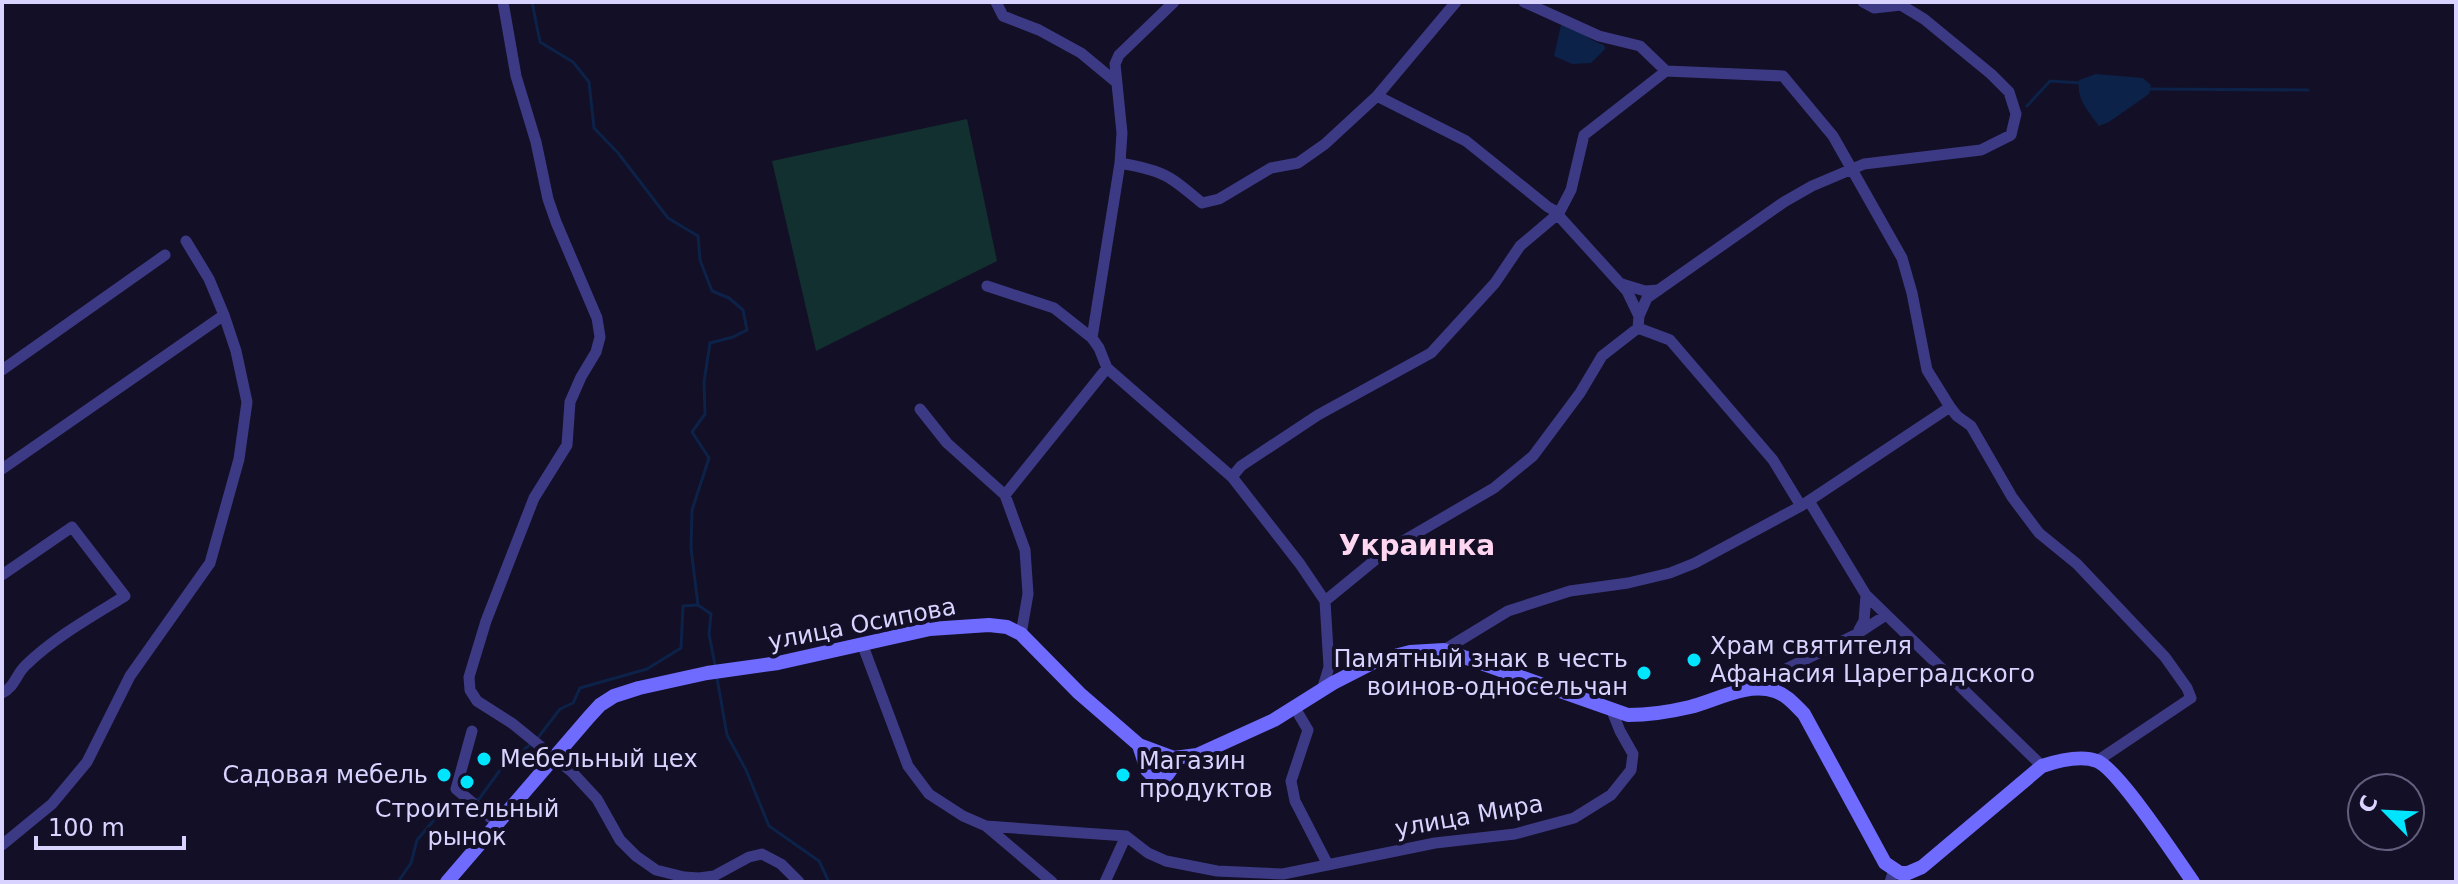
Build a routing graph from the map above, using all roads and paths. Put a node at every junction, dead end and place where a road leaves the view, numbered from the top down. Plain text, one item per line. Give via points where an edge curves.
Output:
1 (503, 2) edge
2 (996, 2) edge
3 (1174, 2) edge
4 (1456, 2) edge
5 (1524, 2) edge
6 (1863, 2) edge
7 (1900, 4) edge
8 (1666, 71) junction
9 (1116, 82) junction
10 (1377, 96) junction
11 (1120, 163) junction
12 (1851, 169) junction
13 (1559, 213) junction
14 (186, 241) dead end
15 (165, 255) dead end
16 (1618, 281) junction
17 (987, 286) dead end
18 (1659, 290) junction
19 (224, 315) junction
20 (1638, 322) junction
21 (1092, 338) junction
22 (1107, 368) junction
23 (2, 370) edge
24 (1950, 407) junction
25 (920, 409) dead end
26 (2, 469) edge
27 (1232, 477) junction
28 (1005, 495) junction
29 (1805, 504) junction
30 (2, 575) edge
31 (1866, 595) junction
32 (1325, 601) junction
33 (1886, 615) junction
34 (1021, 634) junction
35 (1857, 634) junction
36 (863, 646) junction
37 (1444, 650) junction
38 (1322, 690) junction
39 (1738, 692) junction
40 (2, 693) edge
41 (1295, 708) junction
42 (1612, 711) junction
43 (472, 731) dead end
44 (1139, 745) junction
45 (1174, 758) junction
46 (555, 759) junction
47 (2097, 761) junction
48 (2042, 766) junction
49 (498, 824) junction
50 (986, 826) junction
51 (1126, 836) junction
52 (2, 845) edge
53 (1328, 865) junction
54 (1892, 876) edge
55 (447, 882) edge
56 (799, 882) edge
57 (1052, 882) edge
58 (1105, 882) edge
59 (2193, 882) edge

1 - 46 street via 548,199 600,337 570,402 567,445 534,498 486,621 468,684 477,701
2 - 9 street via 1003,16 1081,53
3 - 9 street via 1119,55
4 - 10 street
5 - 8 street via 1599,36 1640,46
6 - 7 street via 1874,8
7 - 12 street via 2009,92 2016,114 2011,135 1981,150
8 - 12 street via 1783,76 1833,136
8 - 13 street via 1584,135 1571,190
9 - 11 street
10 - 11 street via 1298,163 1271,168 1219,199 1202,203 1173,177
10 - 13 street via 1466,141
11 - 21 street
12 - 18 street via 1784,202
12 - 24 street via 1902,258 1927,370
13 - 16 street
13 - 27 street via 1520,246 1495,283 1431,353 1318,415
14 - 19 street
15 - 23 street
16 - 18 street
16 - 20 street
17 - 21 street via 1054,308
18 - 20 street via 1647,298
19 - 26 street
19 - 52 street via 247,402 239,459 210,563 130,676 87,762 52,804
20 - 29 street via 1670,340
20 - 32 street via 1602,356 1533,456 1494,488 1386,551
21 - 22 street
22 - 27 street
22 - 28 street
24 - 29 street
24 - 47 street via 1971,426 2039,533 2077,564 2165,657 2187,688 2191,698
25 - 28 street via 947,443
27 - 32 street
28 - 34 street via 1025,550 1028,594
29 - 31 street
29 - 37 street via 1695,563 1508,611
30 - 40 street via 72,527 125,596 55,641
31 - 33 street
31 - 35 street
32 - 38 street via 1329,667
33 - 35 street
33 - 48 street
34 - 36 main road, улица Осипова via 998,626 961,625
34 - 44 main road
35 - 39 street
36 - 46 main road, улица Осипова via 626,691 600,705
36 - 50 street, улица Мира via 908,766 929,794
37 - 38 main road via 1376,661
37 - 42 main road
38 - 41 main road
39 - 42 main road via 1647,715
39 - 54 main road via 1756,688 1780,693 1804,714
41 - 45 main road via 1197,755
41 - 53 street via 1308,730 1291,781 1295,801
42 - 53 street, улица Мира via 1633,754 1631,770 1611,795 1574,818 1515,834 1435,843
43 - 49 street via 456,789
44 - 45 main road
44 - 45 main road via 1154,777 1167,775
46 - 49 main road
46 - 56 street via 591,792 628,848 656,870 684,877 714,876 762,854
47 - 48 main road
47 - 59 main road via 2132,798
48 - 54 main road via 1922,867
49 - 55 main road
50 - 51 street, улица Мира
50 - 57 street
51 - 53 street, улица Мира via 1166,861 1217,871 1283,874
51 - 58 street

